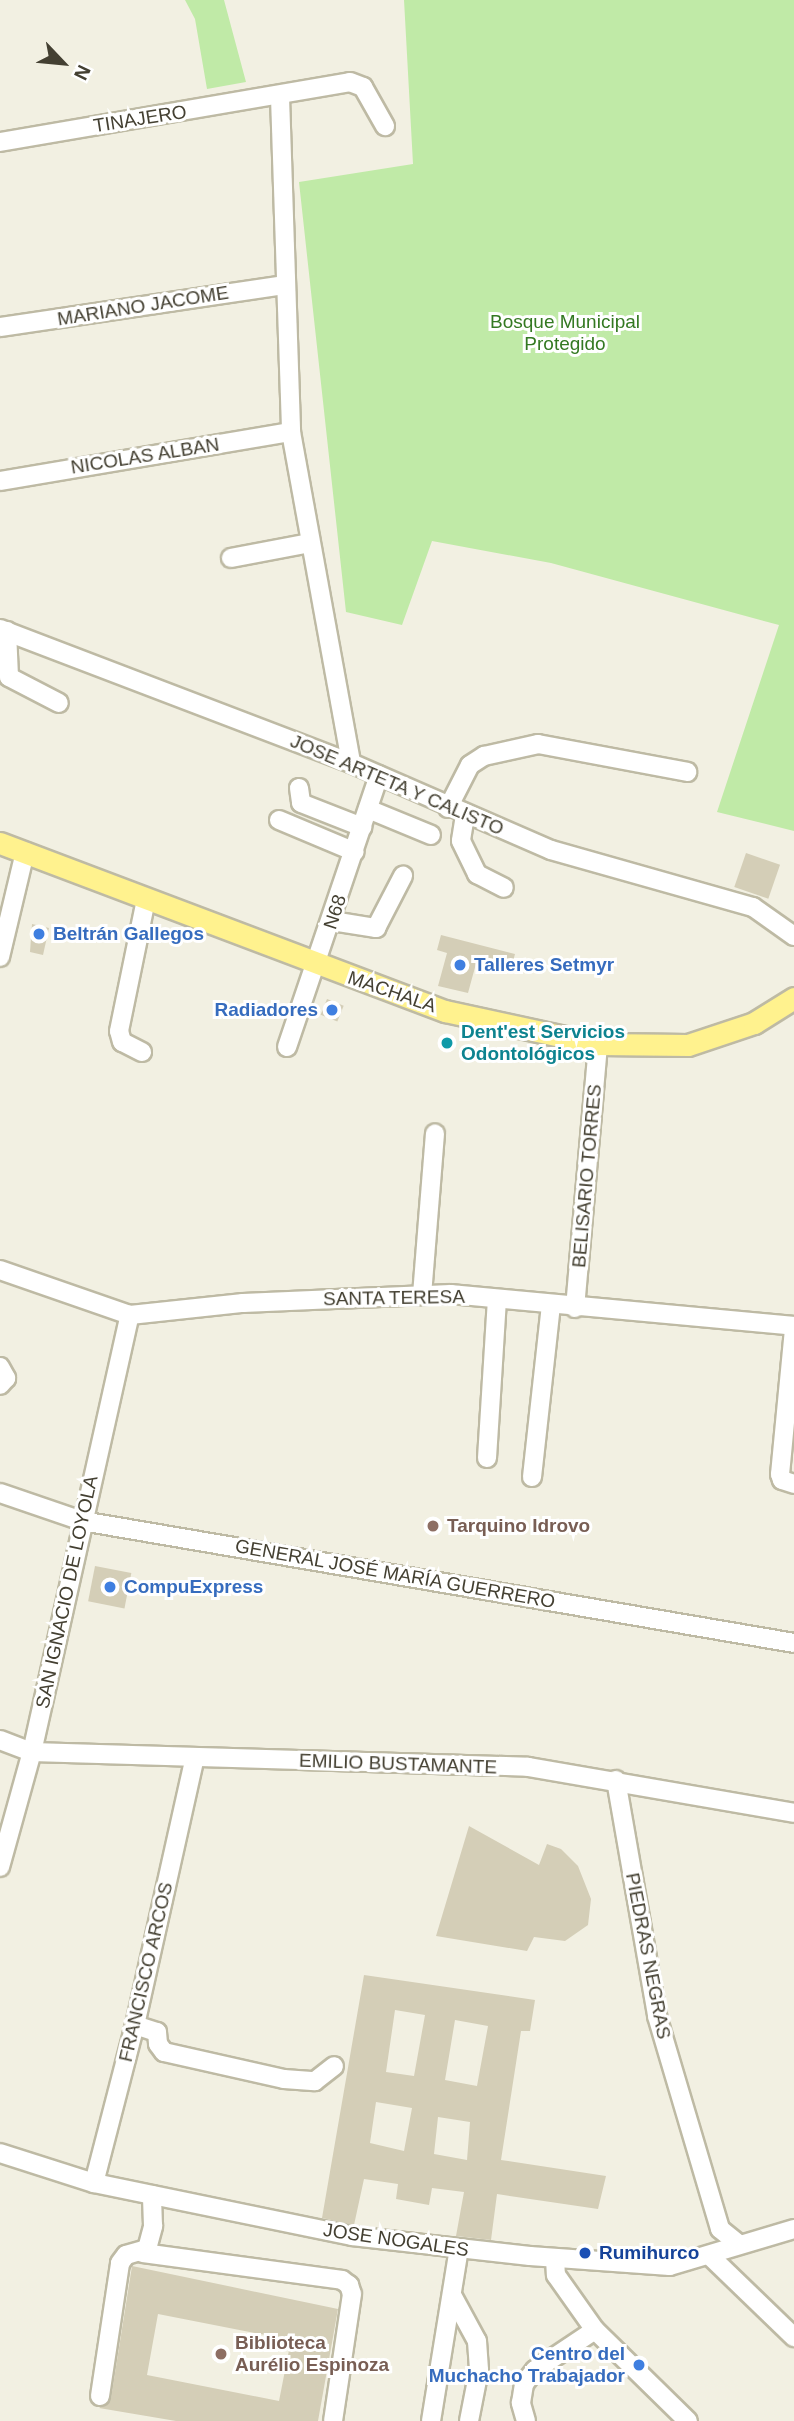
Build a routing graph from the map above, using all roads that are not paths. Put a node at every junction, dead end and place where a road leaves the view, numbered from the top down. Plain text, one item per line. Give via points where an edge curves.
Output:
1 (280, 97) junction
2 (385, 126) dead end
3 (0, 142) edge
4 (285, 285) junction
5 (0, 327) edge
6 (291, 432) junction
7 (0, 481) edge
8 (310, 543) junction
9 (231, 558) dead end
10 (4, 630) edge
11 (59, 703) dead end
12 (351, 763) junction
13 (687, 772) dead end
14 (379, 775) junction
15 (299, 788) dead end
16 (448, 808) junction
17 (368, 809) junction
18 (465, 815) junction
19 (279, 820) dead end
20 (362, 827) junction
21 (431, 835) dead end
22 (0, 843) edge
23 (25, 852) junction
24 (355, 852) junction
25 (403, 876) dead end
26 (504, 888) dead end
27 (146, 900) junction
28 (332, 921) junction
29 (794, 936) edge
30 (0, 957) edge
31 (317, 966) junction
32 (794, 998) edge
33 (598, 1044) junction
34 (287, 1046) dead end
35 (142, 1052) dead end
36 (435, 1134) dead end
37 (0, 1270) edge
38 (422, 1295) junction
39 (497, 1299) junction
40 (551, 1305) junction
41 (575, 1308) junction
42 (131, 1315) junction
43 (794, 1327) edge
44 (0, 1367) edge
45 (0, 1385) edge
46 (487, 1458) dead end
47 (531, 1477) dead end
48 (794, 1484) edge
49 (0, 1493) edge
50 (82, 1521) junction
51 (794, 1643) edge
52 (0, 1740) edge
53 (32, 1752) junction
54 (194, 1760) junction
55 (617, 1780) junction
56 (794, 1813) edge
57 (0, 1867) edge
58 (135, 2025) junction
59 (334, 2066) dead end
60 (0, 2153) edge
61 (94, 2183) junction
62 (152, 2195) junction
63 (794, 2228) edge
64 (737, 2243) junction
65 (459, 2249) junction
66 (143, 2253) junction
67 (710, 2256) junction
68 (555, 2258) junction
69 (452, 2295) junction
70 (595, 2330) junction
71 (794, 2337) edge
72 (100, 2396) dead end
73 (333, 2421) edge
74 (431, 2421) edge
75 (469, 2421) edge
76 (526, 2421) edge
77 (688, 2421) edge

1 - 2 street, TINAJERO via 350,82 363,87
1 - 3 street, TINAJERO
1 - 4 street
4 - 5 street, MARIANO JACOME
4 - 6 street
6 - 7 street, NICOLAS ALBAN
6 - 8 street
8 - 9 street
8 - 12 street
10 - 11 street via 9,677
10 - 12 street, JOSE ARTETA Y CALISTO
12 - 14 street, JOSE ARTETA Y CALISTO
13 - 16 street via 538,744 484,756 470,765
14 - 16 street, JOSE ARTETA Y CALISTO
14 - 17 street, N68
15 - 20 street via 301,803
16 - 18 street, JOSE ARTETA Y CALISTO
17 - 20 street, N68
17 - 21 street
18 - 26 street via 461,841 477,874
18 - 29 street, JOSE ARTETA Y CALISTO via 551,850 753,907
19 - 24 street
20 - 24 street, N68
22 - 23 main road, MACHALA
23 - 27 main road, MACHALA
23 - 30 street
24 - 28 street, N68
25 - 28 street via 376,928
27 - 31 main road, MACHALA
27 - 35 street via 119,1031 122,1042
28 - 31 street, N68
31 - 33 main road, MACHALA via 445,1011
31 - 34 street, N68
32 - 33 main road, MACHALA via 754,1023 688,1045
33 - 41 street, BELISARIO TORRES
36 - 38 street
37 - 42 street, SANTA TERESA
38 - 39 street, SANTA TERESA
38 - 42 street, SANTA TERESA via 243,1303
39 - 40 street, SANTA TERESA
39 - 46 street
40 - 41 street, SANTA TERESA
40 - 47 street
41 - 43 street, SANTA TERESA
42 - 50 street, SAN IGNACIO DE LOYOLA
43 - 48 street via 780,1474 782,1480
44 - 45 street via 6,1378
49 - 50 street, GENERAL JOSÉ MARÍA GUERRERO
50 - 51 street, GENERAL JOSÉ MARÍA GUERRERO
50 - 53 street, SAN IGNACIO DE LOYOLA
52 - 53 street, EMILIO BUSTAMANTE
53 - 54 street, EMILIO BUSTAMANTE
53 - 57 street, SAN IGNACIO DE LOYOLA
54 - 55 street, EMILIO BUSTAMANTE via 528,1767
54 - 58 street, FRANCISCO ARCOS
55 - 56 street, EMILIO BUSTAMANTE
55 - 64 street, PIEDRAS NEGRAS via 657,2017 720,2229
58 - 59 street via 157,2032 164,2052 284,2079 315,2081
58 - 61 street, FRANCISCO ARCOS
60 - 61 street, JOSE NOGALES
61 - 62 street, JOSE NOGALES
62 - 65 street, JOSE NOGALES via 352,2236
62 - 66 street via 152,2234
63 - 64 street, JOSE NOGALES
64 - 67 street, JOSE NOGALES
65 - 68 street, JOSE NOGALES
65 - 69 street
66 - 72 street via 126,2255 120,2263
66 - 73 street via 342,2280 349,2285 352,2294
67 - 68 street, JOSE NOGALES via 670,2266
67 - 71 street
68 - 70 street via 556,2275
69 - 74 street
69 - 75 street via 474,2330 479,2352
70 - 76 street via 534,2370 524,2384 521,2403
70 - 77 street

